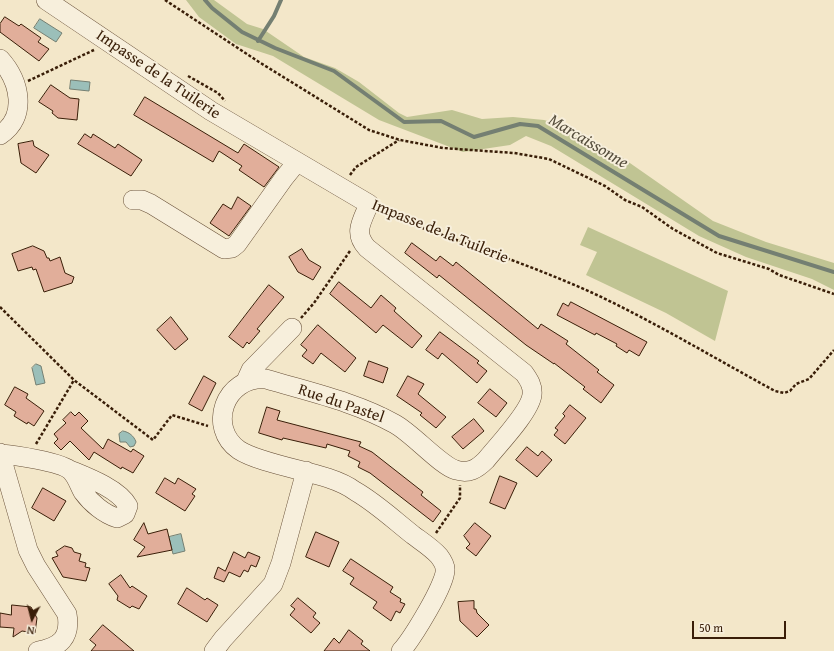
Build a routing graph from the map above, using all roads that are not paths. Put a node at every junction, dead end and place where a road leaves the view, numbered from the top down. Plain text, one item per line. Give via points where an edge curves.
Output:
1 (46, 0) edge
2 (0, 59) edge
3 (0, 135) edge
4 (297, 162) junction
5 (133, 200) dead end
6 (292, 328) road end
7 (246, 381) junction
8 (0, 453) edge
9 (70, 470) dead end
10 (306, 471) junction
11 (460, 471) joint
12 (38, 651) edge
13 (214, 651) edge
14 (401, 651) edge

1 - 4 street, Impasse de la Tuilerie via 211,111
2 - 3 street via 11,73 17,86 18,98 16,117 12,125
4 - 5 street via 238,244 232,248 224,249 151,204
4 - 11 street, Impasse de la Tuilerie via 369,204 359,231 361,241 367,248 530,380 532,394 527,409 479,467 467,472
6 - 7 street via 251,370
7 - 10 street via 236,388 225,404 223,426 230,441 246,454
7 - 11 street, Rue du Pastel via 254,378 266,379 367,410 407,432 448,466
8 - 9 street via 28,456
8 - 12 street via 28,550 67,614 68,623 64,639 57,646
10 - 13 street via 273,584
10 - 14 street via 330,478 355,491 438,554 443,562 445,577 442,585

